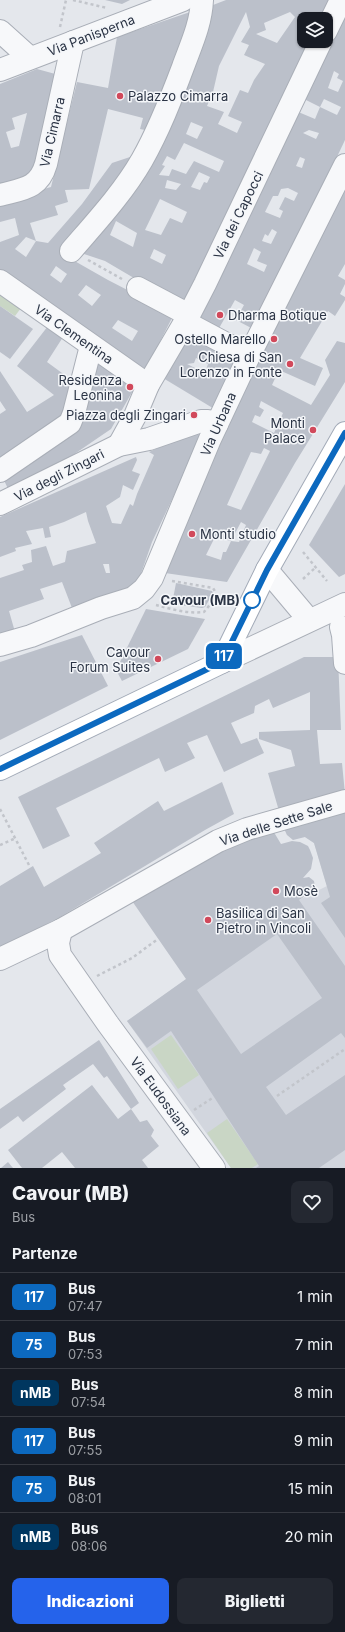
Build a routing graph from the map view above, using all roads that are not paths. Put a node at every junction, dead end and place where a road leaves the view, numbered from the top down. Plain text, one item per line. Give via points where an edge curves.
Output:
1 (183, 0) edge
2 (202, 0) edge
3 (341, 0) edge
4 (333, 17) edge
5 (0, 31) edge
6 (66, 36) junction
7 (318, 48) edge
8 (30, 58) junction
9 (0, 70) edge
10 (345, 165) edge
11 (0, 195) edge
12 (71, 251) road end
13 (0, 281) edge
14 (138, 288) road end
15 (187, 319) junction
16 (91, 346) junction
17 (249, 356) junction
18 (148, 385) junction
19 (217, 424) junction
20 (345, 433) edge
21 (119, 445) junction
22 (0, 471) edge
23 (0, 504) edge
24 (267, 570) junction
25 (345, 604) edge
26 (309, 620) junction
27 (341, 627) dead end
28 (0, 645) edge
29 (222, 662) junction
30 (345, 663) edge
31 (0, 770) edge
32 (345, 801) edge
33 (60, 930) junction
34 (0, 959) edge
35 (214, 1168) edge

1 - 6 street, Via Panisperna
2 - 12 street via 196,30 156,135 126,184
3 - 4 street
5 - 8 street
6 - 8 street, Via Panisperna
6 - 11 street, Via Cimarra via 42,176 32,185
7 - 15 street, Via dei Capocci
8 - 9 street, Via Panisperna
10 - 17 street, Via Urbana
13 - 16 street, Via Clementina
14 - 15 street
15 - 17 street
15 - 18 street, Via dei Capocci
16 - 18 street, Via Clementina
16 - 22 street via 70,423
17 - 19 street, Via Urbana
18 - 21 street
19 - 21 street via 201,421 149,439
19 - 28 street, Via Urbana via 152,578 144,589 133,598
20 - 24 main road
21 - 23 street, Via degli Zingari
24 - 26 street
24 - 29 main road
25 - 26 street
26 - 29 street
27 - 30 street
29 - 31 main road
32 - 33 street, Via delle Sette Sale via 226,837
33 - 34 street, Via delle Sette Sale
33 - 35 street, Via Eudossiana via 60,955

